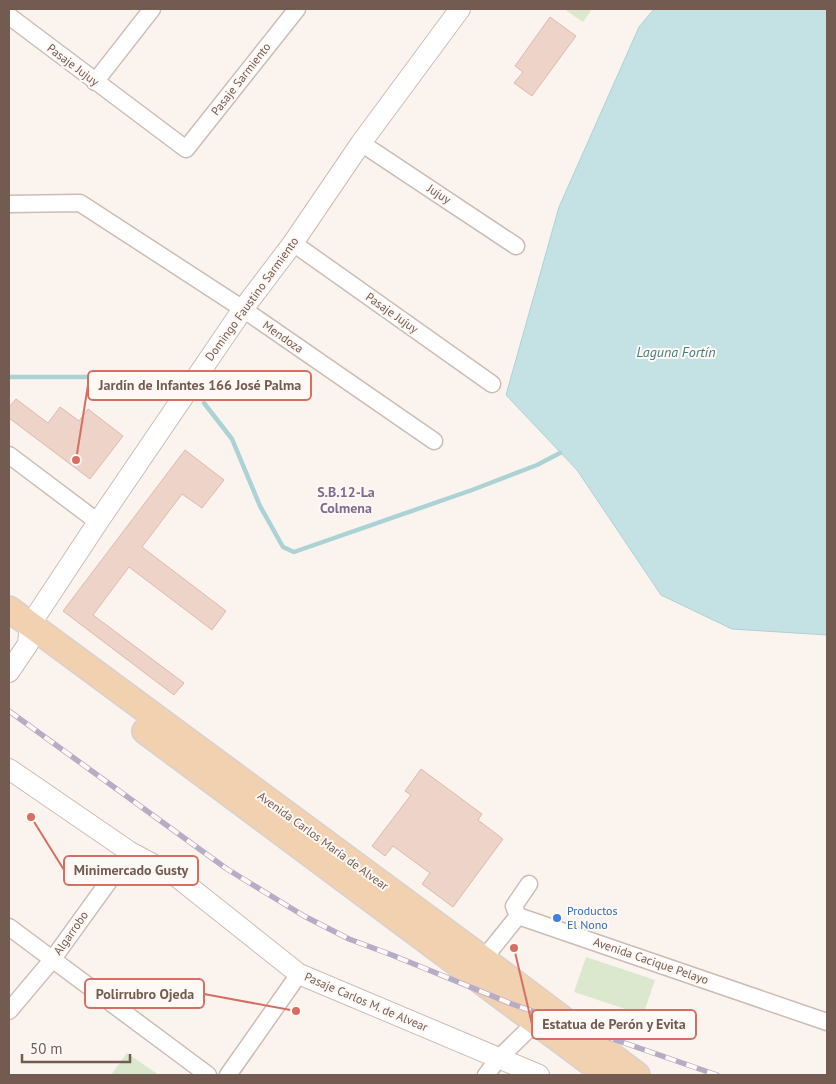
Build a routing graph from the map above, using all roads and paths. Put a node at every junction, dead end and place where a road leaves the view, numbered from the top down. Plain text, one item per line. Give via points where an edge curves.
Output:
1 (152, 9) edge
2 (297, 9) edge
3 (460, 9) edge
4 (9, 16) edge
5 (95, 82) junction
6 (361, 143) junction
7 (186, 149) joint
8 (9, 204) edge
9 (293, 243) junction
10 (516, 246) dead end
11 (243, 309) junction
12 (492, 384) dead end
13 (434, 441) dead end
14 (9, 455) edge
15 (98, 522) junction
16 (9, 609) edge
17 (22, 633) edge
18 (9, 672) edge
19 (9, 769) edge
20 (130, 852) junction
21 (529, 884) dead end
22 (518, 916) junction
23 (9, 927) edge
24 (52, 960) junction
25 (477, 967) junction
26 (299, 974) junction
27 (9, 1012) edge
28 (538, 1013) junction
29 (827, 1022) edge
30 (499, 1058) junction
31 (208, 1075) edge
32 (228, 1075) edge
33 (486, 1075) edge
34 (539, 1075) edge
35 (607, 1075) edge
36 (637, 1075) edge

1 - 5 street
2 - 7 street, Pasaje Sarmiento
3 - 6 street, Domingo Faustino Sarmiento
4 - 5 street, Pasaje Jujuy
5 - 7 street, Pasaje Jujuy
6 - 9 street, Domingo Faustino Sarmiento
6 - 10 street, Jujuy
8 - 11 street, Mendoza via 80,203
9 - 11 street, Domingo Faustino Sarmiento
9 - 12 street, Pasaje Jujuy
11 - 13 street, Mendoza
11 - 15 street, Domingo Faustino Sarmiento
14 - 15 street
15 - 17 street, Domingo Faustino Sarmiento
16 - 17 main road, Avenida Carlos María de Alvear
17 - 18 street, Domingo Faustino Sarmiento
17 - 25 main road, Avenida Carlos María de Alvear
19 - 20 street, Pasaje Carlos M. de Alvear
20 - 24 street, Algarrobo
20 - 26 street, Pasaje Carlos M. de Alvear via 177,877
21 - 22 street via 514,906
22 - 25 street
22 - 29 street, Avenida Cacique Pelayo
23 - 24 street
24 - 27 street, Algarrobo
24 - 31 street
25 - 28 main road, Avenida Carlos María de Alvear
26 - 30 street, Pasaje Carlos M. de Alvear
26 - 32 street
28 - 30 street
28 - 35 main road, Avenida Carlos María de Alvear
28 - 36 main road, Avenida Carlos María de Alvear
30 - 33 street
30 - 34 street, Pasaje Carlos M. de Alvear

